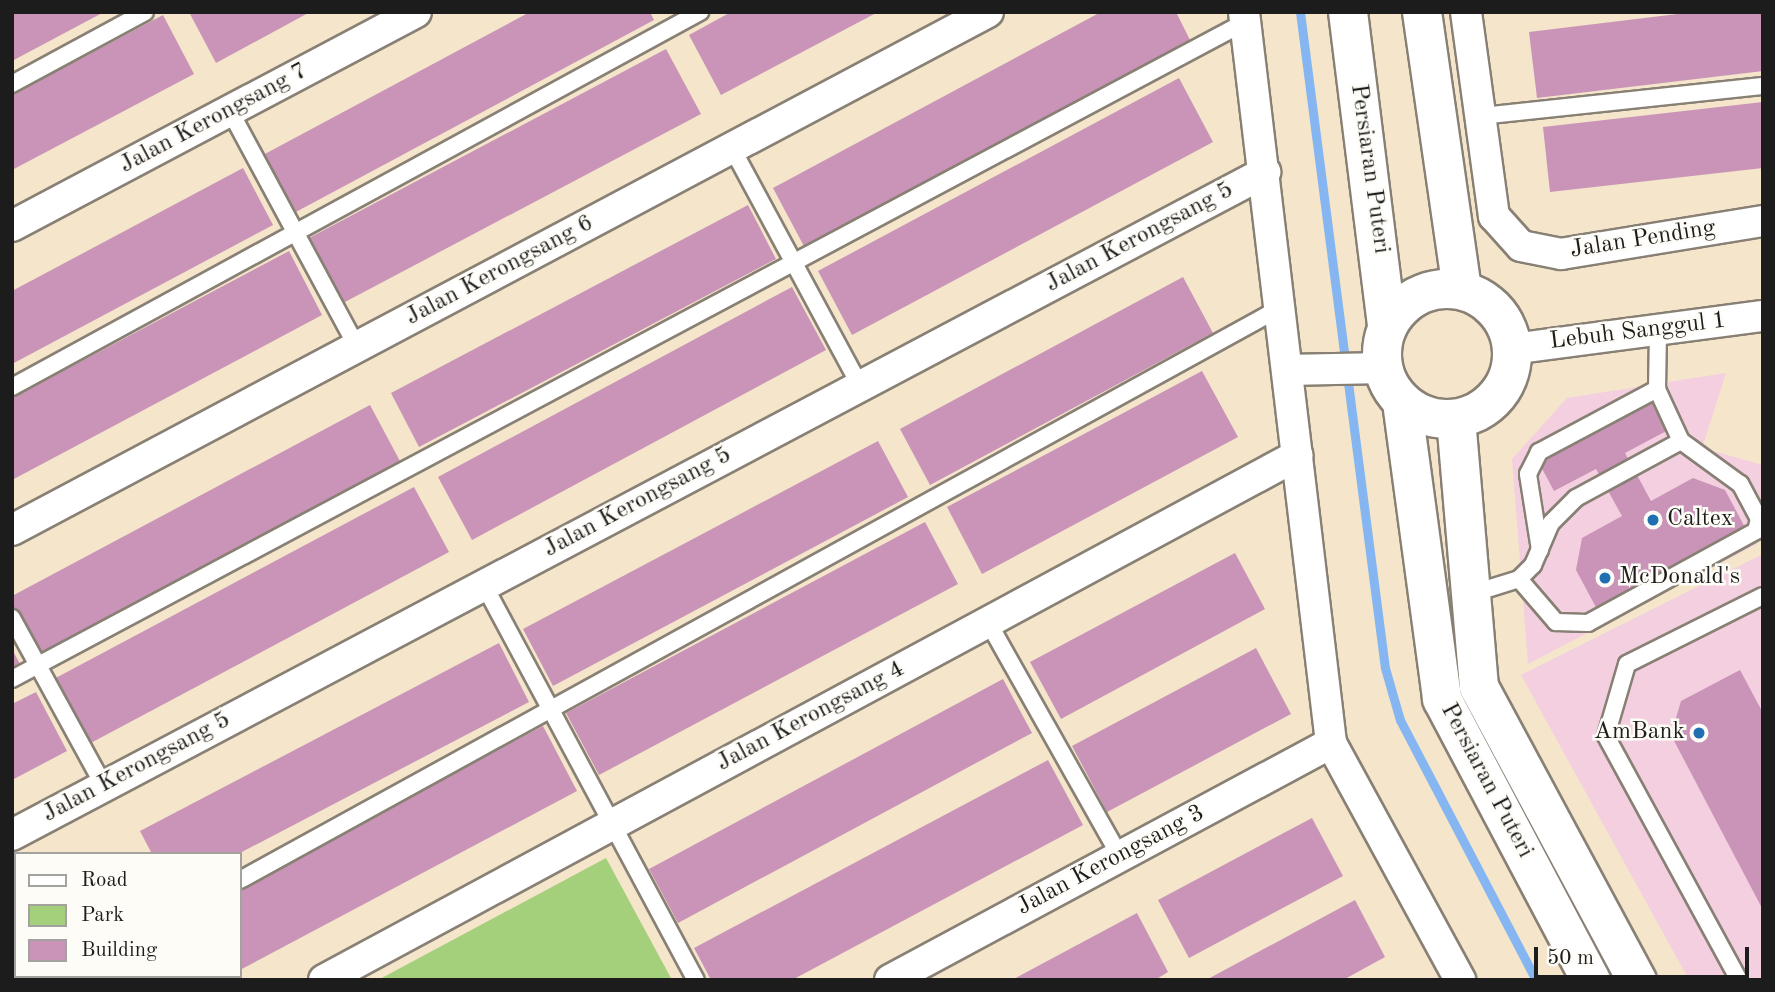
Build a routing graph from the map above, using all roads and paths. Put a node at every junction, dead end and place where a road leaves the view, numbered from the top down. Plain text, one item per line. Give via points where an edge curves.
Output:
1 (145, 12) edge
2 (416, 12) edge
3 (701, 12) edge
4 (988, 12) edge
5 (1348, 12) edge
6 (1422, 12) edge
7 (1466, 12) edge
8 (1245, 17) edge
9 (12, 84) edge
10 (1763, 86) edge
11 (230, 111) junction
12 (1481, 117) junction
13 (732, 148) junction
14 (1265, 172) junction
15 (1763, 221) edge
16 (12, 226) edge
17 (296, 235) junction
18 (794, 263) junction
19 (1462, 289) junction
20 (1280, 308) junction
21 (1763, 316) edge
22 (1387, 326) junction
23 (1658, 330) junction
24 (356, 347) junction
25 (1513, 349) junction
26 (1370, 368) junction
27 (1288, 370) junction
28 (860, 386) junction
29 (12, 387) edge
30 (1657, 389) junction
31 (1402, 402) junction
32 (1456, 419) junction
33 (1681, 441) junction
34 (1298, 455) junction
35 (12, 530) edge
36 (1540, 550) junction
37 (1519, 579) junction
38 (484, 585) junction
39 (1471, 594) junction
40 (1763, 596) edge
41 (12, 618) edge
42 (988, 622) junction
43 (38, 666) junction
44 (12, 679) edge
45 (550, 710) junction
46 (1331, 743) junction
47 (104, 786) junction
48 (612, 824) junction
49 (12, 835) edge
50 (1120, 856) junction
51 (242, 879) edge
52 (324, 980) edge
53 (696, 980) edge
54 (890, 980) edge
55 (1460, 980) edge
56 (1591, 980) edge
57 (1637, 980) edge
58 (1739, 980) edge

1 - 9 lane
2 - 11 street, Jalan Kerongsang 7
3 - 17 lane
4 - 13 street, Jalan Kerongsang 6
5 - 22 street, Persiaran Puteri
6 - 19 street
7 - 12 street
8 - 14 street
8 - 18 lane
10 - 12 lane
11 - 16 street, Jalan Kerongsang 7
11 - 17 lane
12 - 15 street, Jalan Pending via 1494,216 1521,246 1562,254
13 - 18 lane
13 - 24 street, Jalan Kerongsang 6
14 - 20 street
14 - 28 street, Jalan Kerongsang 5
17 - 24 lane
17 - 29 lane
18 - 28 lane
18 - 43 lane
19 - 22 street via 1418,294 1400,307
19 - 25 street via 1484,300 1502,317
20 - 27 street
20 - 45 lane
21 - 23 street, Lebuh Sanggul 1
22 - 26 street
23 - 25 street, Lebuh Sanggul 1
23 - 30 lane
24 - 35 street, Jalan Kerongsang 6
25 - 32 street via 1504,387 1475,413
26 - 27 street
26 - 31 street
27 - 34 street
28 - 38 street, Jalan Kerongsang 5
30 - 33 lane
30 - 36 lane via 1564,437 1533,461 1528,486
31 - 32 street via 1436,419
31 - 56 street, Persiaran Puteri via 1442,699
32 - 39 street, Persiaran Puteri
33 - 36 lane via 1576,498 1551,523
33 - 37 lane via 1740,484 1759,519 1756,531 1588,623 1556,622
34 - 42 street, Jalan Kerongsang 4
34 - 46 street
36 - 37 lane
37 - 39 lane
38 - 45 lane
38 - 47 street, Jalan Kerongsang 5
39 - 57 street, Persiaran Puteri via 1479,687
40 - 58 lane via 1627,664 1606,736
41 - 43 lane
42 - 48 street, Jalan Kerongsang 4
42 - 50 lane
43 - 44 lane
43 - 47 lane
45 - 48 lane
45 - 51 lane
46 - 50 street, Jalan Kerongsang 3
46 - 55 street
47 - 49 street, Jalan Kerongsang 5
48 - 52 street, Jalan Kerongsang 4
48 - 53 lane
50 - 54 street, Jalan Kerongsang 3

